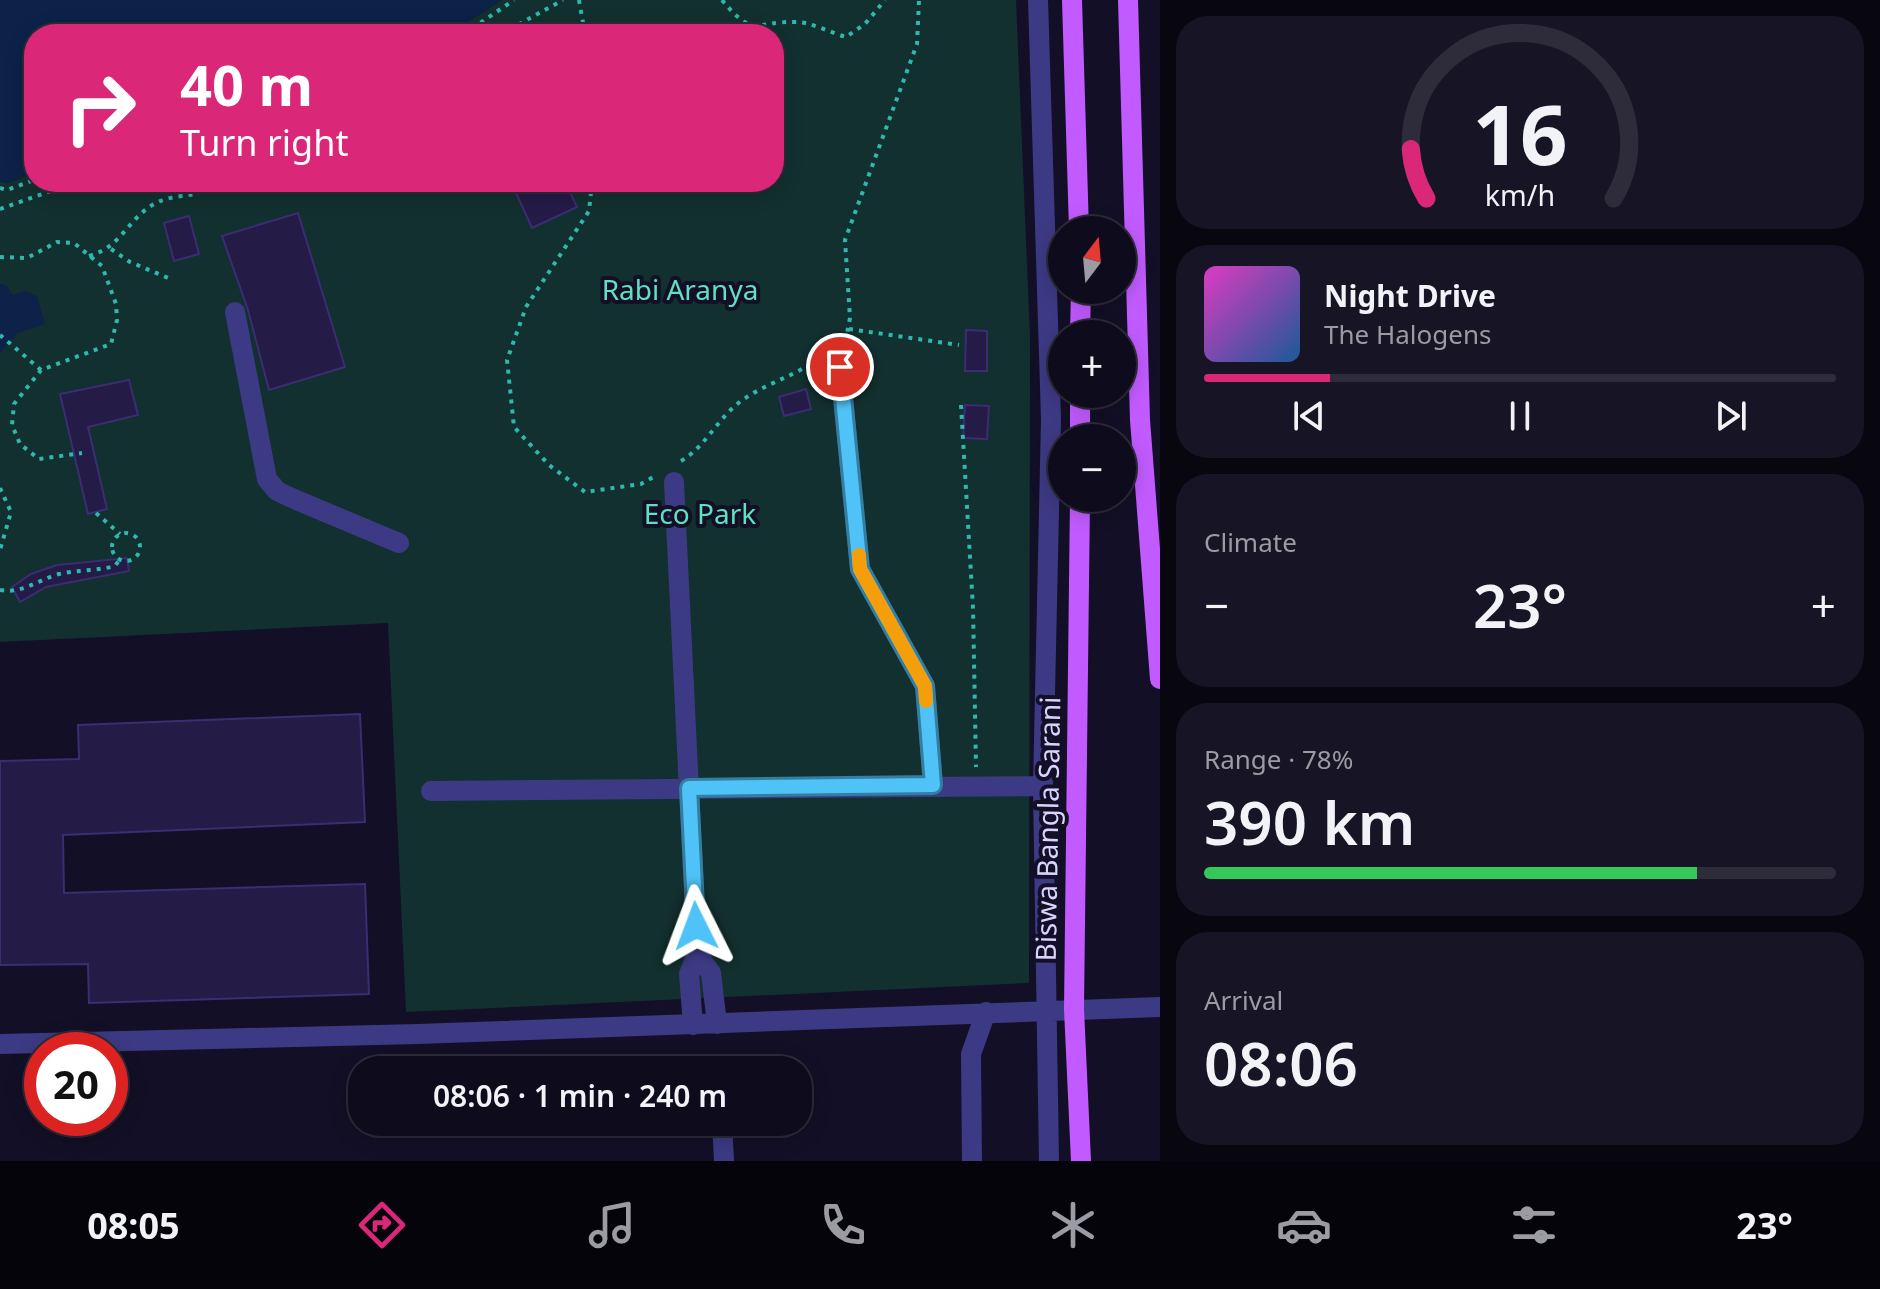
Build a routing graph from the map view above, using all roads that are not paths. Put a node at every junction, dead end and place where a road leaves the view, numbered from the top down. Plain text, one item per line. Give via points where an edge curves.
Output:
1 (1038, 0) edge
2 (1072, 0) edge
3 (1128, 0) edge
4 (1079, 216) edge
5 (235, 312) dead end
6 (840, 367) dead end
7 (673, 471) road end
8 (1080, 512) edge
9 (399, 543) dead end
10 (1160, 679) edge
11 (933, 785) junction
12 (1043, 786) junction
13 (689, 788) junction
14 (431, 791) dead end
15 (697, 954) junction
16 (1160, 1007) edge
17 (1046, 1008) junction
18 (1074, 1009) junction
19 (986, 1012) junction
20 (717, 1024) junction
21 (693, 1025) junction
22 (0, 1044) edge
23 (723, 1136) edge
24 (724, 1161) edge
25 (972, 1161) edge
26 (1049, 1161) edge
27 (1081, 1161) edge

1 - 12 street via 1051,419
2 - 4 main road
3 - 10 main road via 1140,420
5 - 9 street via 267,479 277,491
6 - 11 street via 860,569 925,686
7 - 13 street
8 - 18 main road, Biswa Bangla Sarani
11 - 12 street
11 - 13 street
12 - 17 street
13 - 14 street
13 - 15 street
15 - 20 street via 711,973
15 - 21 street via 689,974
16 - 18 street
17 - 18 street
17 - 19 street
17 - 26 street
18 - 27 main road, Biswa Bangla Sarani
19 - 20 street
19 - 25 street via 971,1054
20 - 21 street
21 - 22 street
23 - 24 street

